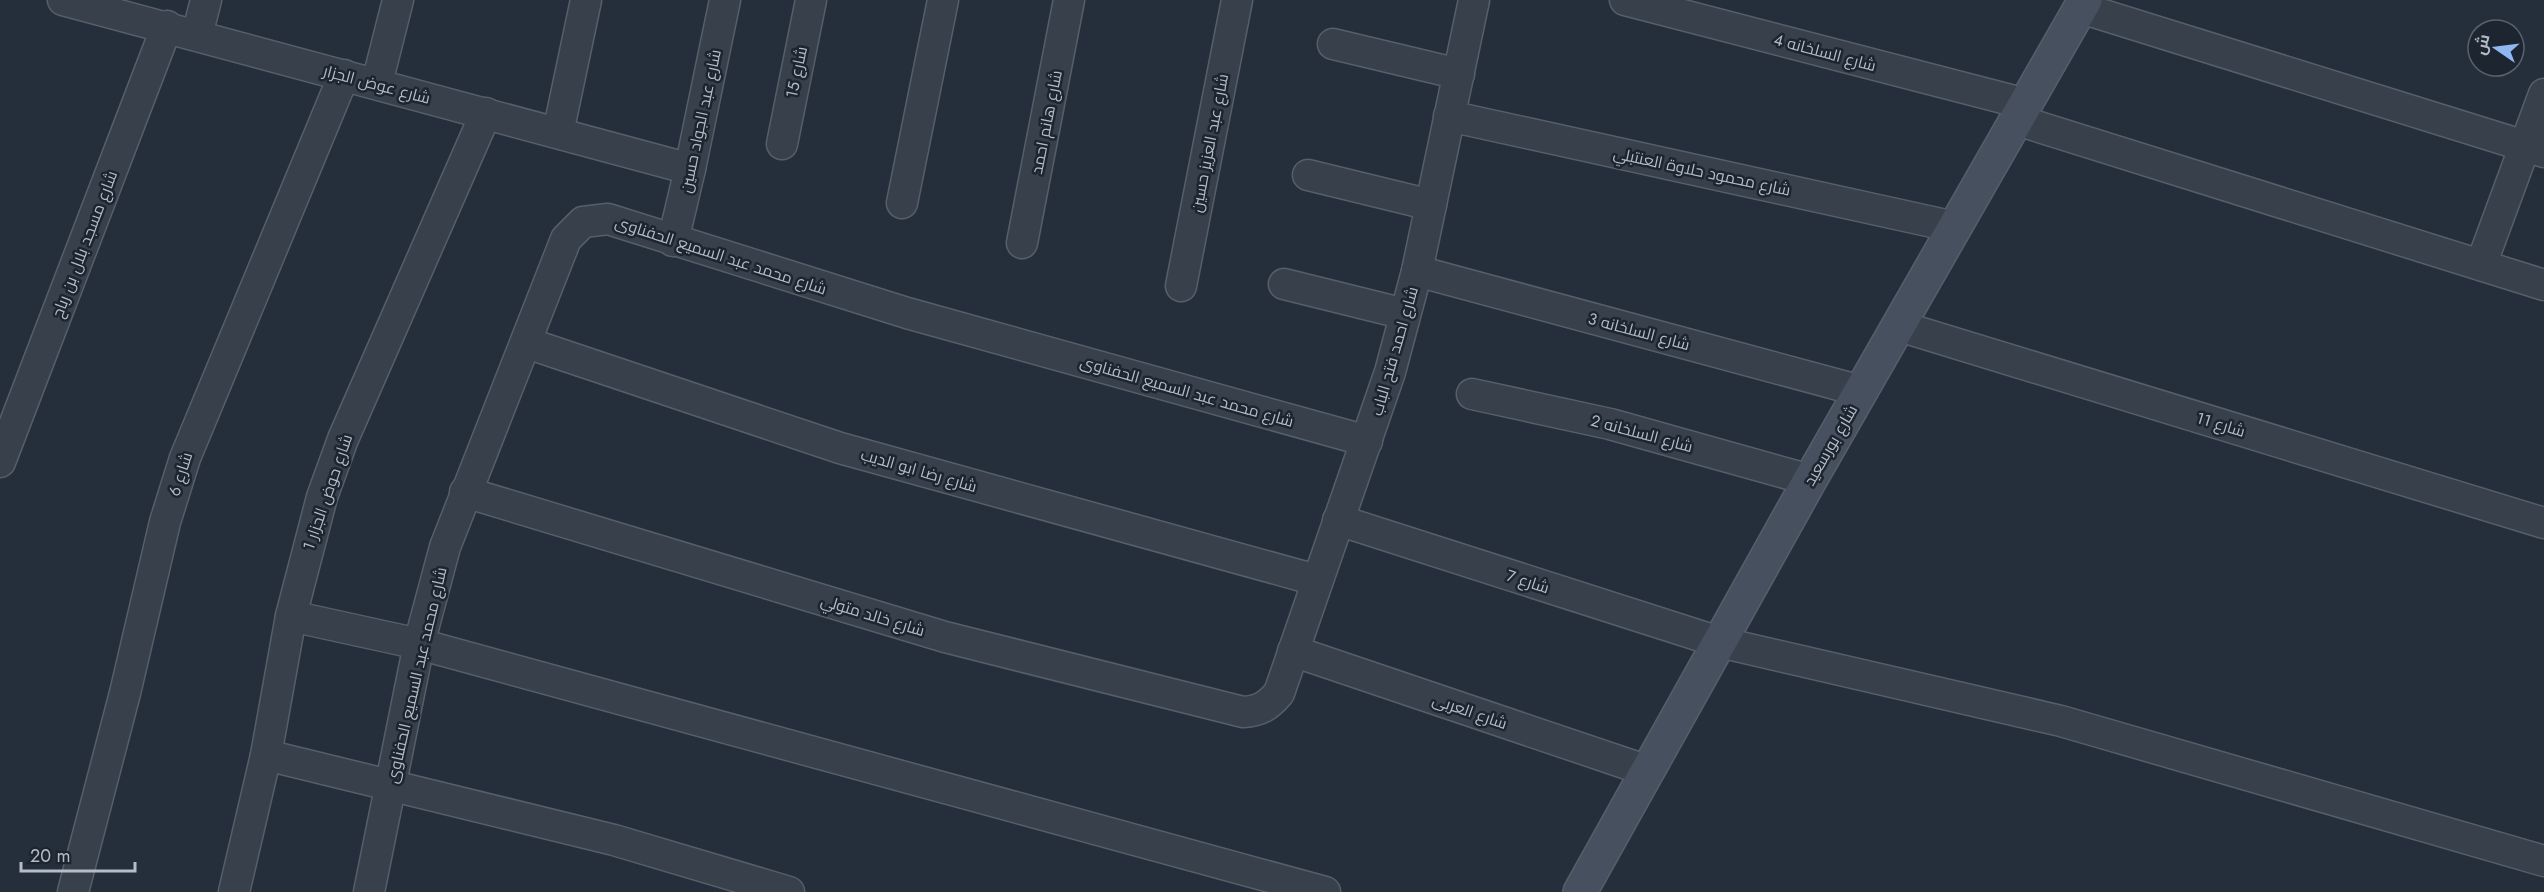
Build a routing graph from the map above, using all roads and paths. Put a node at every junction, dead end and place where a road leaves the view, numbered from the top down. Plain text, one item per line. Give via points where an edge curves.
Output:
1 (63, 0) edge
2 (206, 0) edge
3 (398, 0) edge
4 (586, 0) edge
5 (725, 0) edge
6 (811, 0) edge
7 (943, 0) edge
8 (1069, 0) edge
9 (1237, 0) edge
10 (1474, 0) edge
11 (1625, 0) edge
12 (2083, 4) edge
13 (167, 26) junction
14 (197, 35) junction
15 (1333, 44) dead end
16 (1459, 74) junction
17 (344, 75) junction
18 (376, 83) junction
19 (2544, 94) edge
20 (2022, 112) junction
21 (486, 113) junction
22 (1449, 116) junction
23 (558, 133) junction
24 (782, 144) dead end
25 (2534, 149) edge
26 (690, 169) junction
27 (1308, 176) dead end
28 (902, 203) dead end
29 (1431, 205) junction
30 (1955, 226) junction
31 (672, 241) junction
32 (1022, 243) dead end
33 (2481, 265) junction
34 (1417, 271) junction
35 (1284, 284) dead end
36 (2544, 285) edge
37 (1180, 286) dead end
38 (1405, 314) junction
39 (1899, 326) junction
40 (527, 343) junction
41 (1861, 391) junction
42 (1472, 394) dead end
43 (1366, 441) junction
44 (0, 462) edge
45 (1810, 480) junction
46 (465, 492) junction
47 (1338, 520) junction
48 (2544, 523) edge
49 (1316, 580) junction
50 (291, 616) junction
51 (1719, 642) junction
52 (419, 644) junction
53 (1293, 651) junction
54 (1279, 693) joint
55 (266, 755) junction
56 (1647, 771) junction
57 (390, 786) junction
58 (2544, 861) edge
59 (72, 892) edge
60 (234, 892) edge
61 (369, 892) edge
62 (789, 892) edge
63 (1325, 892) edge
64 (1580, 892) edge

1 - 13 street, شارع عوض الجزار
2 - 14 street
3 - 18 street
4 - 23 street
5 - 26 street, شارع عبد الجواد حسين
6 - 24 street, شارع 15
7 - 28 street
8 - 32 street, شارع هانم احمد
9 - 37 street, شارع عبد العزيز حسين
10 - 16 street, شارع احمد فتح الباب
11 - 20 street, شارع السلخانه 4
12 - 20 main road, شارع بورسعيد
12 - 25 street
13 - 14 street, شارع عوض الجزار
13 - 44 street, شارع مسجد بلال بن رباح
14 - 17 street, شارع عوض الجزار
15 - 16 street
16 - 22 street, شارع احمد فتح الباب
17 - 18 street, شارع عوض الجزار
17 - 59 street, شارع 6 via 185,458 165,522
18 - 21 street, شارع عوض الجزار
19 - 25 street
20 - 30 main road, شارع بورسعيد
20 - 33 street, شارع السلخانه 4
21 - 23 street, شارع عوض الجزار
21 - 50 street, شارع حوض الجزار 1 via 343,440 322,497
22 - 29 street, شارع احمد فتح الباب
22 - 30 street, شارع محمود حلاوة العنتبلي
23 - 26 street, شارع عوض الجزار
25 - 33 street
26 - 31 street, شارع عبد الجواد حسين
27 - 29 street
29 - 34 street, شارع احمد فتح الباب
30 - 39 main road, شارع بورسعيد
31 - 40 street, شارع محمد عبد السميع الحفناوى via 608,219 578,225 566,239
31 - 43 street, شارع محمد عبد السميع الحفناوى via 906,313
33 - 36 street, شارع السلخانه 4
34 - 38 street, شارع احمد فتح الباب
34 - 41 street, شارع السلخانه 3
35 - 38 street
38 - 43 street, شارع احمد فتح الباب
39 - 41 main road, شارع بورسعيد
39 - 48 street, شارع 11
40 - 46 street, شارع محمد عبد السميع الحفناوى
40 - 49 street, شارع رضا ابو الديب via 840,448
41 - 45 main road, شارع بورسعيد
42 - 45 street, شارع السلخانه 2 via 1620,427
43 - 47 street, شارع احمد فتح الباب
45 - 51 main road, شارع بورسعيد
46 - 52 street, شارع محمد عبد السميع الحفناوى via 445,547
46 - 54 street, شارع خالد متولي via 945,637 1243,712 1257,711
47 - 49 street, شارع احمد فتح الباب
47 - 51 street, شارع 7
49 - 53 street, شارع احمد فتح الباب
50 - 52 street
50 - 55 street, شارع حوض الجزار 1
51 - 56 main road, شارع بورسعيد
51 - 58 street, شارع 7 via 2061,721
52 - 57 street, شارع محمد عبد السميع الحفناوى
52 - 63 street
53 - 54 street, شارع احمد فتح الباب
53 - 56 street, شارع العربى
55 - 57 street
55 - 60 street, شارع حوض الجزار 1
56 - 64 main road, شارع بورسعيد
57 - 61 street, شارع محمد عبد السميع الحفناوى
57 - 62 street via 614,840

